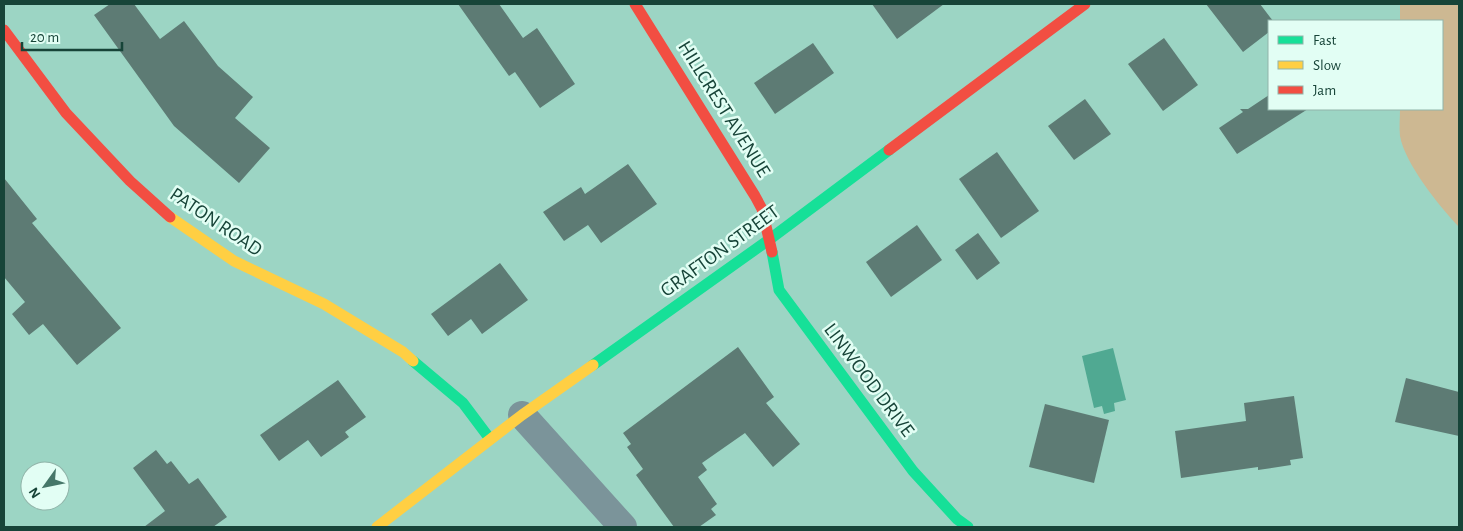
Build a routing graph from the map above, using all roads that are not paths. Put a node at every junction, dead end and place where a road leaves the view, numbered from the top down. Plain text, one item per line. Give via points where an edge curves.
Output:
1 (635, 4) edge
2 (1085, 4) edge
3 (4, 30) edge
4 (770, 239) junction
5 (522, 415) junction
6 (490, 439) junction
7 (377, 527) edge
8 (623, 527) edge
9 (968, 527) edge

1 - 4 street, HILLCREST AVENUE via 755,196
2 - 4 street, GRAFTON STREET
3 - 6 street, PATON ROAD via 66,113 167,215 234,262 324,304 403,352 463,403
4 - 5 street, GRAFTON STREET
4 - 9 street, LINWOOD DRIVE via 779,290 913,471
5 - 6 street, GRAFTON STREET
5 - 8 street
6 - 7 street, GRAFTON STREET

